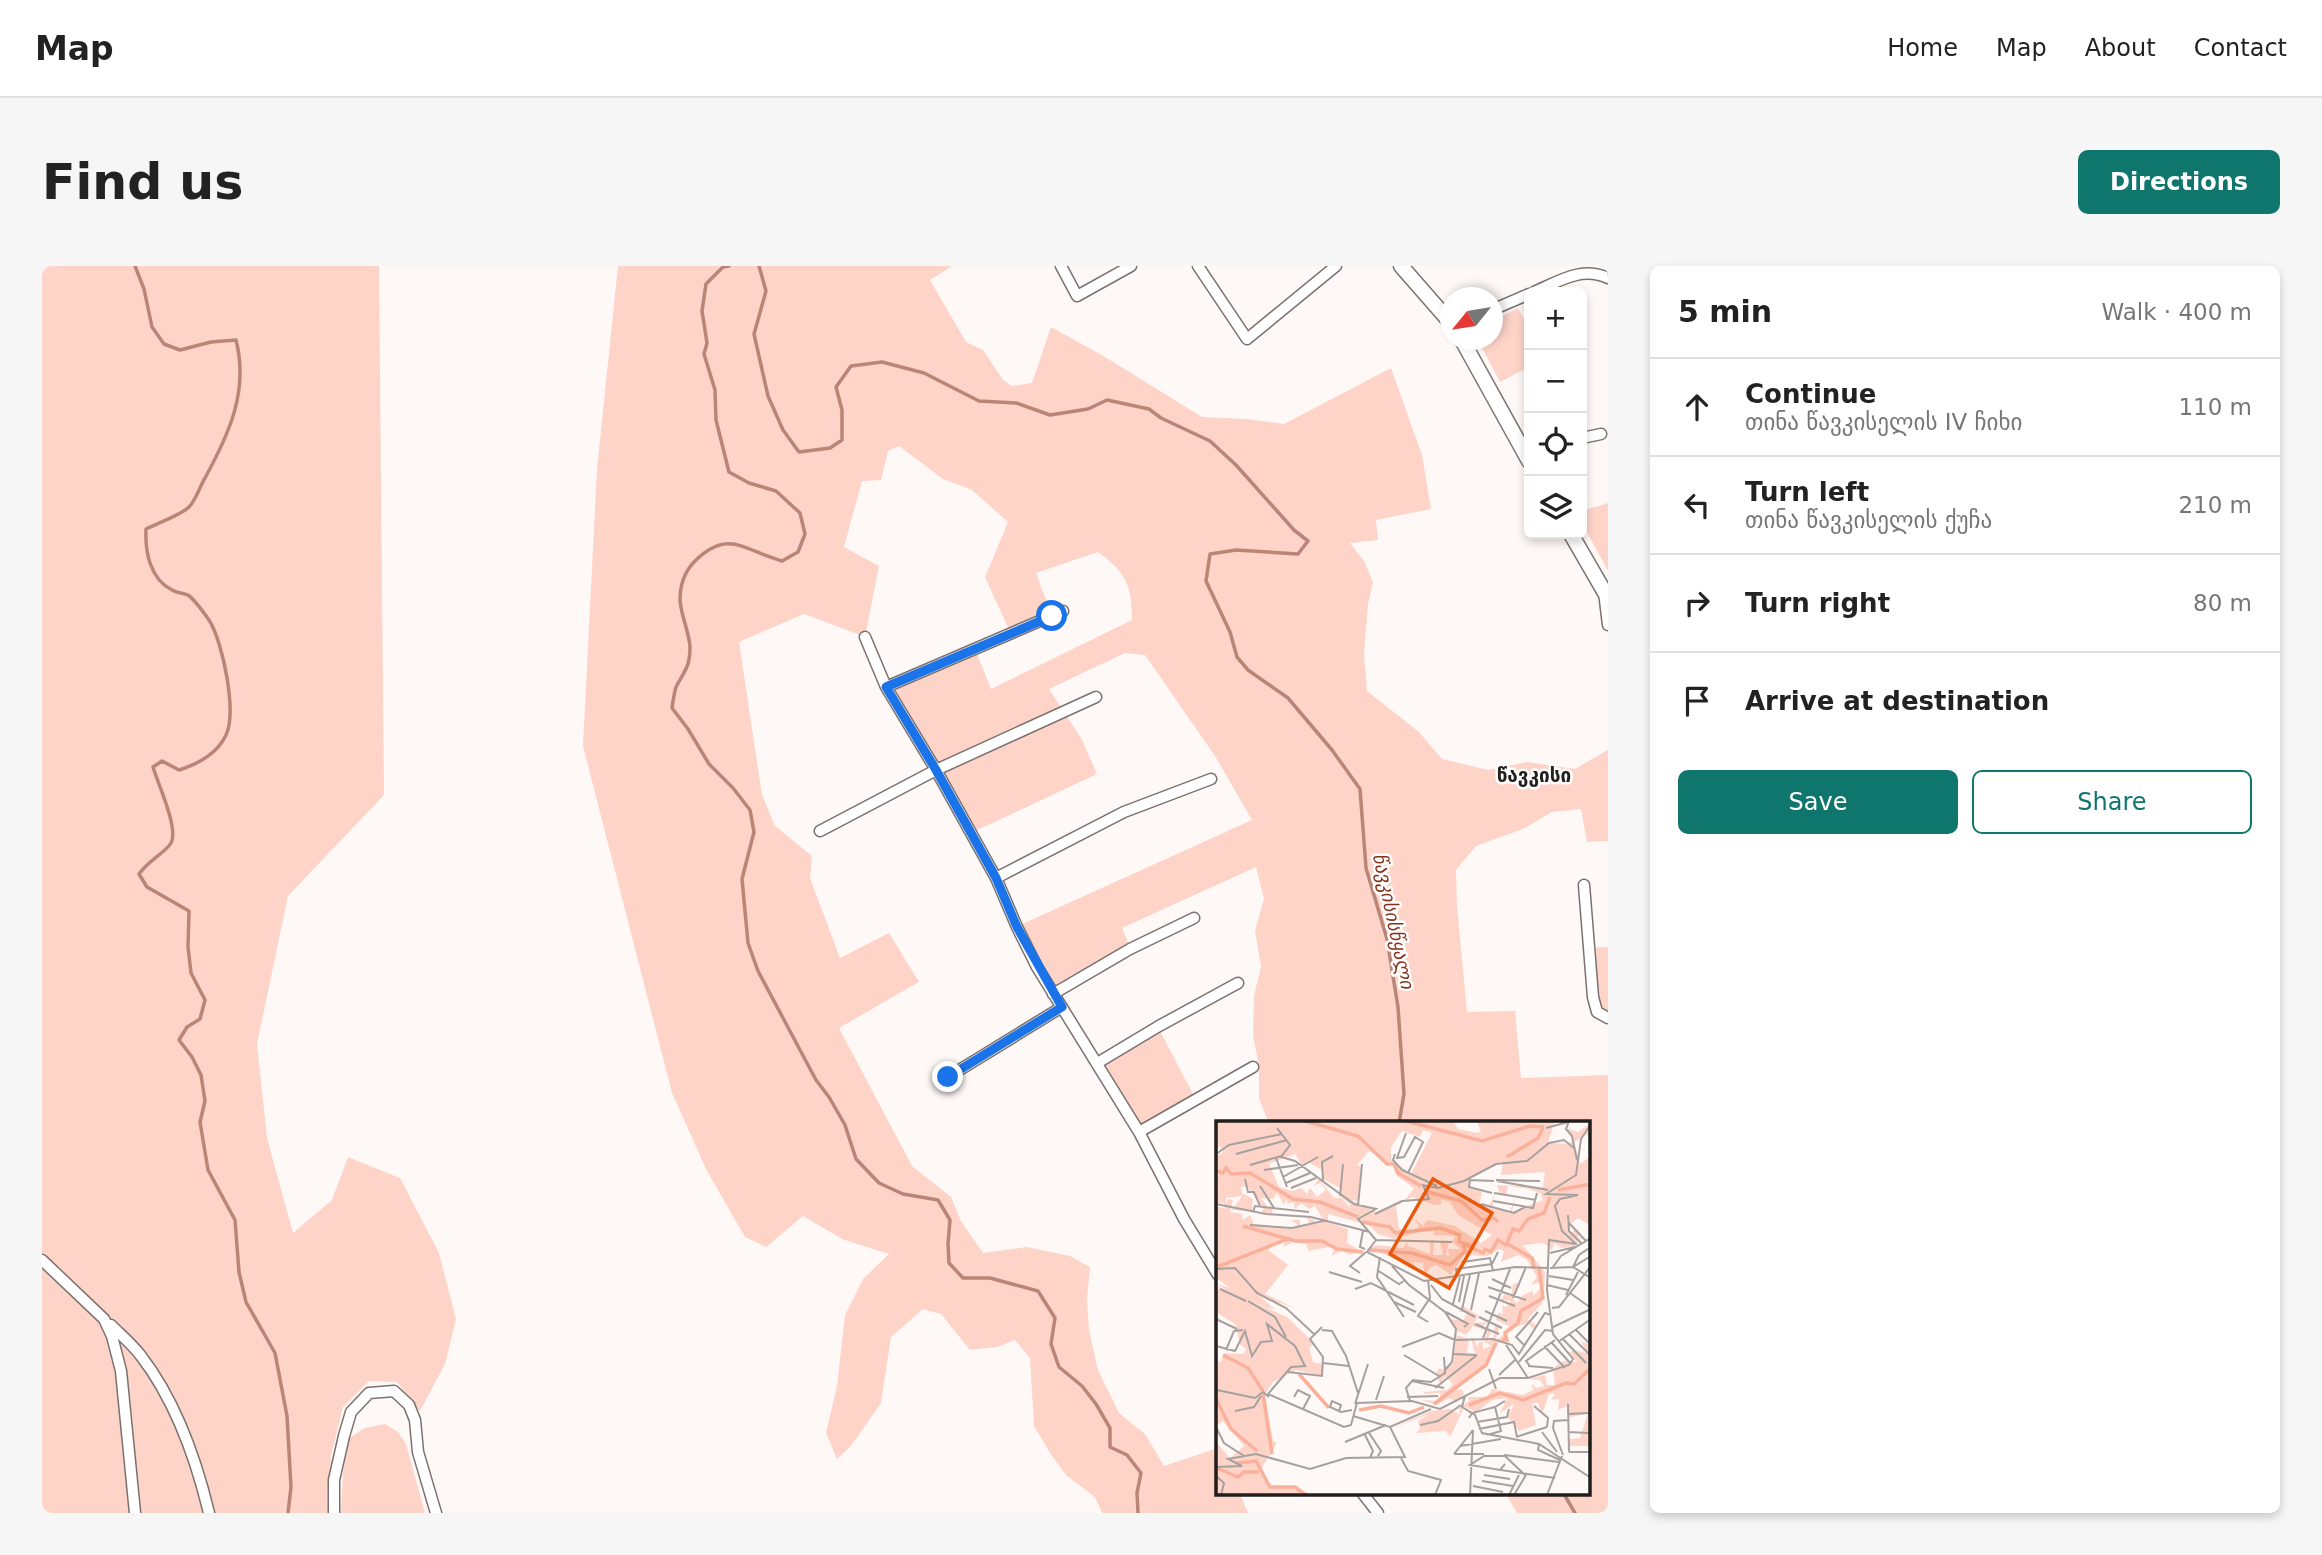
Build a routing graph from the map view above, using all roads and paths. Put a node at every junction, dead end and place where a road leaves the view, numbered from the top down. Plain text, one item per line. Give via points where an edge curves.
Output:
1 (1060, 266) edge
2 (1131, 266) edge
3 (1198, 266) edge
4 (1336, 266) edge
5 (1401, 266) edge
6 (1608, 278) edge
7 (1546, 287) edge
8 (1524, 296) edge
9 (1503, 306) edge
10 (1440, 310) edge
11 (1468, 350) edge
12 (1601, 433) dead end
13 (1587, 437) edge
14 (1524, 449) edge
15 (1574, 539) edge
16 (1606, 595) edge
17 (1063, 611) dead end
18 (1608, 625) edge
19 (865, 637) dead end
20 (886, 687) junction
21 (1096, 697) dead end
22 (936, 770) junction
23 (1211, 779) dead end
24 (820, 831) dead end
25 (996, 878) junction
26 (1584, 885) dead end
27 (1195, 918) dead end
28 (1238, 983) dead end
29 (1053, 994) junction
30 (1062, 1007) junction
31 (1608, 1018) edge
32 (1098, 1062) junction
33 (1253, 1068) dead end
34 (948, 1077) dead end
35 (1139, 1132) junction
36 (42, 1260) edge
37 (1216, 1272) edge
38 (103, 1319) junction
39 (1365, 1496) edge
40 (135, 1513) edge
41 (209, 1513) edge
42 (334, 1513) edge
43 (436, 1513) edge
44 (1378, 1513) edge

1 - 2 street via 1077,296
3 - 4 street via 1247,339
5 - 10 street
6 - 7 street via 1583,271
8 - 9 street
11 - 14 street
12 - 13 street
15 - 16 street
16 - 18 street
17 - 20 street
19 - 20 street
20 - 22 street
21 - 22 street
22 - 24 street
22 - 25 street
23 - 25 street via 1124,813
25 - 29 street
26 - 31 street via 1593,997 1597,1012
27 - 29 street
28 - 32 street
29 - 30 street
30 - 32 street
30 - 34 street
32 - 35 street
33 - 35 street
35 - 37 street
36 - 38 street
38 - 40 street via 121,1371
38 - 41 street via 140,1354 164,1390 202,1483
39 - 44 street
42 - 43 street via 334,1480 351,1412 369,1393 394,1391 409,1405 415,1420 418,1452

